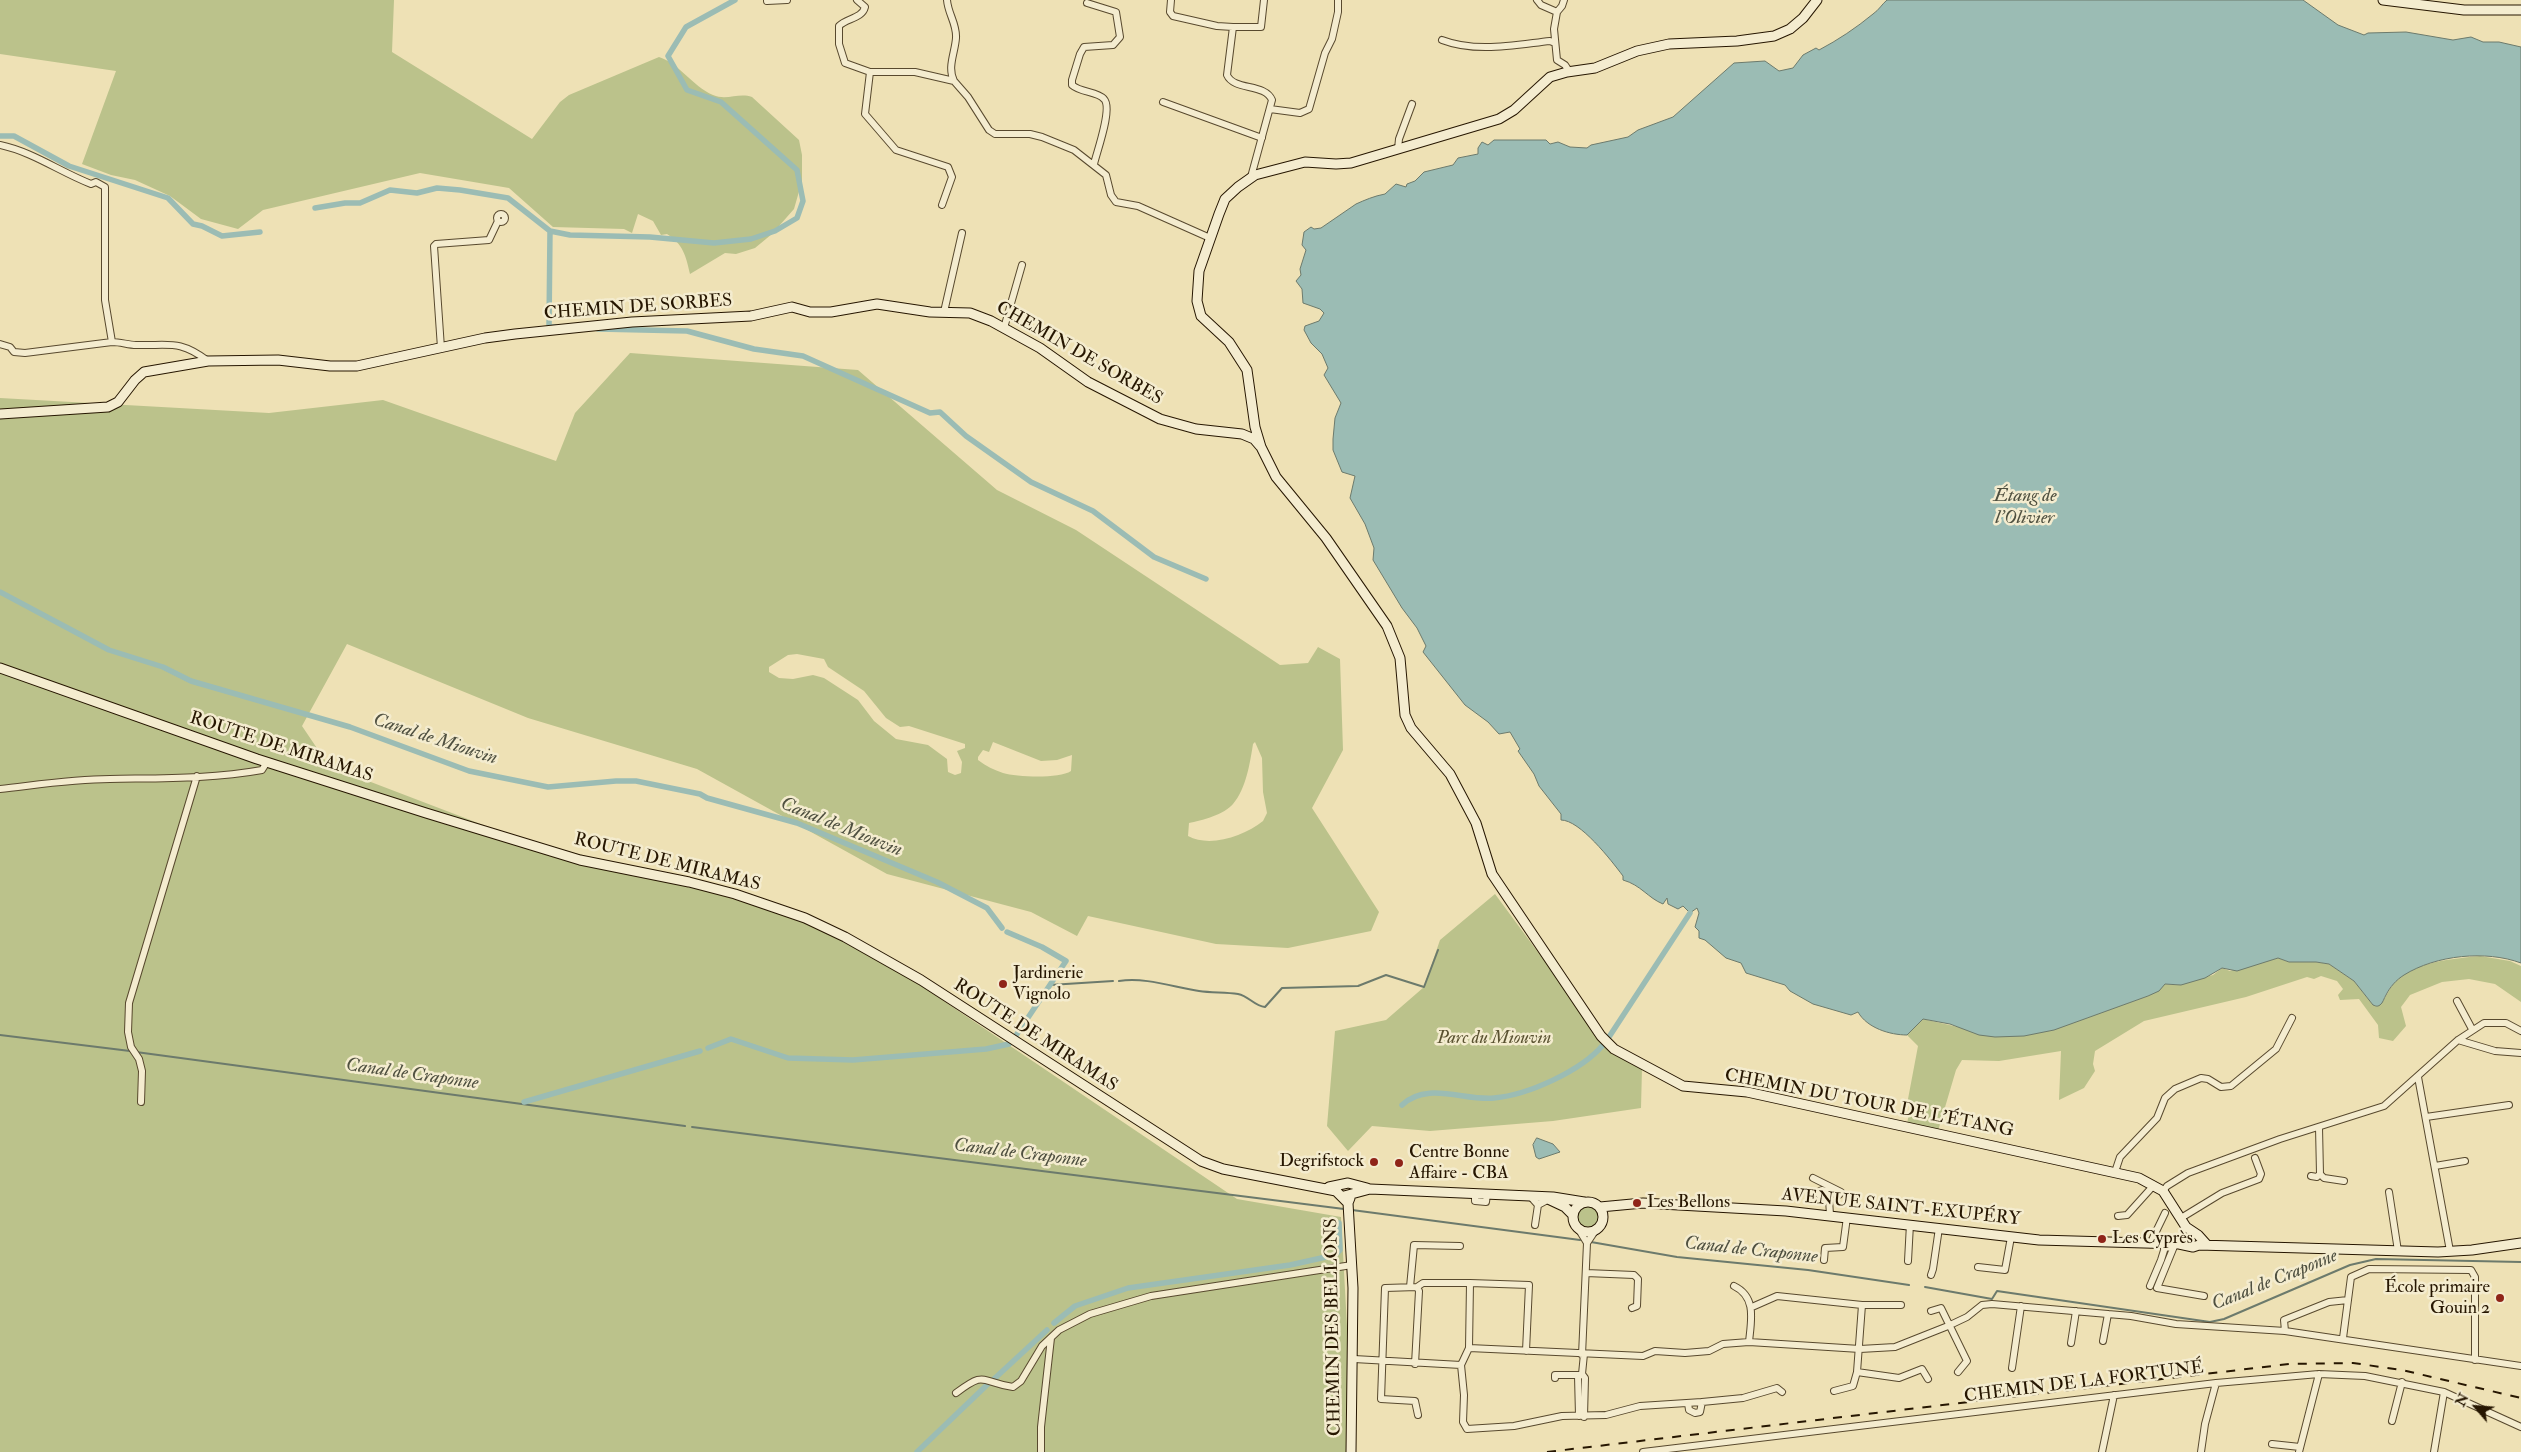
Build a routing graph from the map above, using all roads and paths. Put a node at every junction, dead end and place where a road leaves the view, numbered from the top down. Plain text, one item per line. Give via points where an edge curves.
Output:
1 (787, 0) edge
2 (857, 0) edge
3 (947, 0) edge
4 (1171, 0) edge
5 (1264, 0) edge
6 (1338, 0) edge
7 (1537, 0) edge
8 (1564, 0) edge
9 (1817, 0) edge
10 (2383, 0) edge
11 (767, 1) edge
12 (1087, 3) dead end
13 (2521, 10) edge
14 (1557, 12) junction
15 (1233, 27) junction
16 (1442, 40) dead end
17 (1555, 43) junction
18 (870, 72) junction
19 (1569, 72) junction
20 (954, 81) junction
21 (1163, 102) dead end
22 (1412, 104) dead end
23 (1270, 109) junction
24 (1262, 138) junction
25 (0, 144) edge
26 (1398, 149) junction
27 (1094, 164) junction
28 (1251, 178) junction
29 (942, 205) dead end
30 (498, 221) dead end
31 (962, 234) dead end
32 (1210, 238) junction
33 (1022, 265) dead end
34 (944, 312) junction
35 (1004, 328) junction
36 (112, 342) junction
37 (0, 344) edge
38 (441, 348) junction
39 (208, 360) junction
40 (0, 414) edge
41 (1261, 447) junction
42 (0, 668) edge
43 (267, 762) junction
44 (197, 776) junction
45 (0, 789) edge
46 (2457, 1002) dead end
47 (2292, 1018) dead end
48 (2472, 1029) junction
49 (2521, 1031) edge
50 (2458, 1040) junction
51 (2521, 1052) edge
52 (2418, 1077) junction
53 (142, 1102) dead end
54 (2509, 1105) dead end
55 (2426, 1117) junction
56 (2319, 1127) junction
57 (2256, 1158) dead end
58 (2465, 1160) dead end
59 (2435, 1166) junction
60 (2115, 1172) junction
61 (2320, 1174) junction
62 (2311, 1176) dead end
63 (1813, 1178) dead end
64 (2344, 1182) dead end
65 (2154, 1184) junction
66 (2163, 1191) junction
67 (2389, 1192) dead end
68 (1347, 1193) junction
69 (1530, 1196) junction
70 (1547, 1198) junction
71 (1584, 1202) junction
72 (1538, 1205) junction
73 (1620, 1205) junction
74 (1600, 1207) junction
75 (2165, 1212) dead end
76 (1573, 1215) junction
77 (1830, 1215) junction
78 (1847, 1216) junction
79 (2118, 1216) dead end
80 (2181, 1218) junction
81 (1604, 1219) junction
82 (1910, 1224) junction
83 (1535, 1225) dead end
84 (1940, 1228) junction
85 (1579, 1230) junction
86 (1595, 1231) junction
87 (2011, 1237) junction
88 (2189, 1242) junction
89 (1587, 1243) junction
90 (2521, 1243) edge
91 (2150, 1244) junction
92 (1460, 1246) dead end
93 (2398, 1251) junction
94 (2450, 1251) junction
95 (1824, 1260) dead end
96 (1908, 1261) dead end
97 (1352, 1265) junction
98 (1978, 1267) dead end
99 (1586, 1273) junction
100 (1930, 1274) dead end
101 (1470, 1283) junction
102 (1734, 1286) dead end
103 (2150, 1286) dead end
104 (1414, 1287) junction
105 (2204, 1296) dead end
106 (2348, 1300) junction
107 (1862, 1305) junction
108 (1901, 1305) dead end
109 (2021, 1306) junction
110 (1752, 1307) junction
111 (1632, 1308) dead end
112 (1931, 1311) dead end
113 (2076, 1311) junction
114 (2108, 1314) junction
115 (1948, 1326) junction
116 (2285, 1331) junction
117 (1051, 1338) junction
118 (2343, 1338) junction
119 (2104, 1341) dead end
120 (1749, 1342) junction
121 (2071, 1343) dead end
122 (1469, 1348) junction
123 (1860, 1349) junction
124 (1526, 1351) junction
125 (1583, 1354) junction
126 (1354, 1359) junction
127 (2476, 1360) junction
128 (1382, 1362) junction
129 (1415, 1364) junction
130 (1461, 1365) junction
131 (2521, 1366) edge
132 (2012, 1368) dead end
133 (1857, 1372) junction
134 (1958, 1372) dead end
135 (2319, 1374) junction
136 (1581, 1375) junction
137 (1555, 1378) dead end
138 (1928, 1379) dead end
139 (2402, 1382) junction
140 (2216, 1383) junction
141 (1834, 1391) dead end
142 (1782, 1392) dead end
143 (2444, 1392) junction
144 (956, 1393) dead end
145 (2114, 1395) junction
146 (1702, 1402) junction
147 (1688, 1403) junction
148 (1418, 1415) dead end
149 (1582, 1416) junction
150 (2392, 1421) dead end
151 (2521, 1426) edge
152 (2272, 1444) dead end
153 (2300, 1449) edge
154 (1041, 1452) edge
155 (1351, 1452) edge
156 (1643, 1452) edge
157 (2102, 1452) edge
158 (2201, 1452) edge
159 (2434, 1452) edge

1 - 11 street
2 - 18 street via 865,7 864,11 839,26 839,44 845,63
3 - 20 street via 956,38 950,73
4 - 15 street via 1173,16
5 - 15 street via 1262,27
6 - 23 street via 1332,39 1309,109 1300,113
7 - 14 street
8 - 14 street
9 - 19 street, CHEMIN DU TOUR DE L'ÉTANG via 1790,29 1774,36 1669,44 1637,51 1595,68
10 - 13 street via 2464,10
12 - 27 street via 1116,12 1120,37 1113,45 1084,47 1072,80 1072,85 1079,90 1100,97 1106,104 1107,113
14 - 17 street
15 - 23 street via 1228,78 1268,93 1272,100
16 - 17 street via 1479,48
17 - 19 street via 1557,60
18 - 20 street via 915,72
18 - 29 street via 865,114 896,150 948,167 952,177
19 - 26 street, CHEMIN DU TOUR DE L'ÉTANG via 1550,77 1514,110 1499,119
20 - 27 street via 995,134 1030,134 1054,140
21 - 24 street
22 - 26 street
23 - 24 street
24 - 28 street
25 - 36 street via 38,158 78,179 105,187 105,300
26 - 28 street, CHEMIN DU TOUR DE L'ÉTANG via 1351,163 1305,162 1271,169
27 - 32 street via 1106,175 1116,202 1138,206
28 - 32 street, CHEMIN DU TOUR DE L'ÉTANG via 1225,200
30 - 38 street via 489,240 434,246
31 - 34 street
32 - 41 street, CHEMIN DU TOUR DE L'ÉTANG via 1199,271 1197,301 1201,316 1228,342 1247,370
33 - 35 street
34 - 35 street, CHEMIN DE SORBES via 970,313
34 - 38 street, CHEMIN DE SORBES via 877,304 831,312 810,312 792,307 751,316 515,334
35 - 41 street, CHEMIN DE SORBES via 1040,348 1088,382 1160,419 1196,429 1242,434 1254,439
36 - 37 street via 25,353 14,352
36 - 39 street via 176,344
38 - 39 street, CHEMIN DE SORBES via 349,366 278,360
39 - 40 street, CHEMIN DE SORBES via 144,372 118,402 108,406
41 - 60 street, CHEMIN DU TOUR DE L'ÉTANG via 1276,477 1326,538 1387,626 1400,658 1405,716 1411,728 1450,774 1465,800 1492,874 1601,1036 1614,1049 1683,1086 1747,1092
42 - 43 street, ROUTE DE MIRAMAS
43 - 44 street via 262,770 253,772
43 - 68 street, ROUTE DE MIRAMAS via 538,847 735,894 805,918 921,980 1201,1161 1223,1169
44 - 45 street via 108,778
44 - 53 street via 129,1002 128,1032 131,1048 142,1071
46 - 48 street
47 - 60 street via 2276,1049 2231,1086 2221,1087 2201,1078 2175,1089 2165,1098 2157,1118 2120,1157
48 - 49 street via 2495,1022 2506,1023
48 - 50 street
50 - 51 street via 2495,1051
50 - 52 street
52 - 55 street
52 - 56 street via 2384,1106
54 - 55 street
55 - 59 street
56 - 61 street
56 - 66 street via 2188,1173
57 - 80 street via 2261,1174 2259,1178 2222,1194
58 - 59 street
59 - 94 street
60 - 65 street, CHEMIN DU TOUR DE L'ÉTANG
61 - 62 street
61 - 64 street via 2324,1178
63 - 77 street via 1840,1192 1840,1195 1822,1190 1818,1192 1829,1199
65 - 66 street, CHEMIN DU TOUR DE L'ÉTANG
65 - 79 street via 2127,1215
66 - 80 street, CHEMIN DU TOUR DE L'ÉTANG
67 - 93 street
68 - 69 street via 1370,1189
68 - 97 street, CHEMIN DES BELLONS
69 - 70 street
69 - 72 street
70 - 71 street
70 - 72 street
70 - 76 street
71 - 74 street
71 - 76 street via 1576,1207
72 - 83 street
73 - 74 street, AVENUE SAINT-EXUPÉRY
73 - 77 street, AVENUE SAINT-EXUPÉRY via 1643,1203
73 - 81 street
74 - 81 street
75 - 91 street
76 - 85 street
77 - 78 street, AVENUE SAINT-EXUPÉRY
78 - 82 street, AVENUE SAINT-EXUPÉRY
78 - 95 street via 1843,1247 1825,1248
80 - 88 street, CHEMIN DU TOUR DE L'ÉTANG
81 - 86 street
82 - 84 street, AVENUE SAINT-EXUPÉRY
82 - 96 street
84 - 87 street, AVENUE SAINT-EXUPÉRY
84 - 100 street via 1934,1269
85 - 86 street
85 - 89 street
86 - 89 street
87 - 91 street, AVENUE SAINT-EXUPÉRY
87 - 98 street via 2005,1270
88 - 91 street, AVENUE SAINT-EXUPÉRY
88 - 93 street, AVENUE SAINT-EXUPÉRY
88 - 103 street via 2162,1260
88 - 105 street via 2157,1288
89 - 99 street
90 - 94 street, AVENUE SAINT-EXUPÉRY
92 - 104 street via 1414,1245
93 - 94 street, AVENUE SAINT-EXUPÉRY
97 - 117 street via 1151,1296 1090,1314 1059,1330
97 - 126 street, CHEMIN DES BELLONS
99 - 111 street via 1634,1275 1638,1278 1637,1306
99 - 125 street
101 - 104 street via 1423,1283
101 - 122 street
101 - 124 street via 1529,1285
102 - 110 street via 1742,1290
104 - 128 street via 1385,1288
104 - 129 street via 1419,1291
106 - 116 street via 2329,1302 2284,1320
106 - 118 street
106 - 127 street via 2351,1277 2369,1269 2470,1270 2475,1277
107 - 108 street
107 - 110 street via 1777,1296
107 - 123 street
109 - 113 street
109 - 115 street via 1982,1305
109 - 132 street
110 - 120 street
112 - 115 street via 1941,1308
113 - 114 street
113 - 121 street
114 - 116 street via 2176,1324
114 - 119 street
115 - 123 street via 1895,1348
115 - 134 street via 1967,1361
116 - 118 street
117 - 144 street via 1030,1364 1021,1382 1013,1387 975,1379
117 - 154 street
118 - 127 street
120 - 123 street
120 - 125 street via 1685,1353 1655,1351 1643,1356
122 - 124 street
122 - 130 street
123 - 133 street
124 - 125 street
125 - 136 street
126 - 128 street
126 - 155 street, CHEMIN DES BELLONS
127 - 131 street
128 - 129 street
128 - 148 street via 1381,1399 1415,1402
129 - 130 street
130 - 149 street via 1462,1422 1467,1429
133 - 138 street via 1899,1378 1922,1369
133 - 141 street via 1853,1386
135 - 139 street, CHEMIN DE LA FORTUNÉ
135 - 140 street, CHEMIN DE LA FORTUNÉ
135 - 153 street
136 - 137 street via 1555,1375
136 - 149 street via 1585,1378
139 - 143 street, CHEMIN DE LA FORTUNÉ
139 - 150 street
140 - 145 street, CHEMIN DE LA FORTUNÉ
140 - 158 street
142 - 146 street via 1777,1388 1743,1398
143 - 151 street, CHEMIN DE LA FORTUNÉ
143 - 159 street
145 - 156 street, CHEMIN DE LA FORTUNÉ
145 - 157 street
146 - 147 street
146 - 147 street via 1700,1412 1694,1413 1689,1410
147 - 149 street via 1640,1406 1606,1415
152 - 153 street

